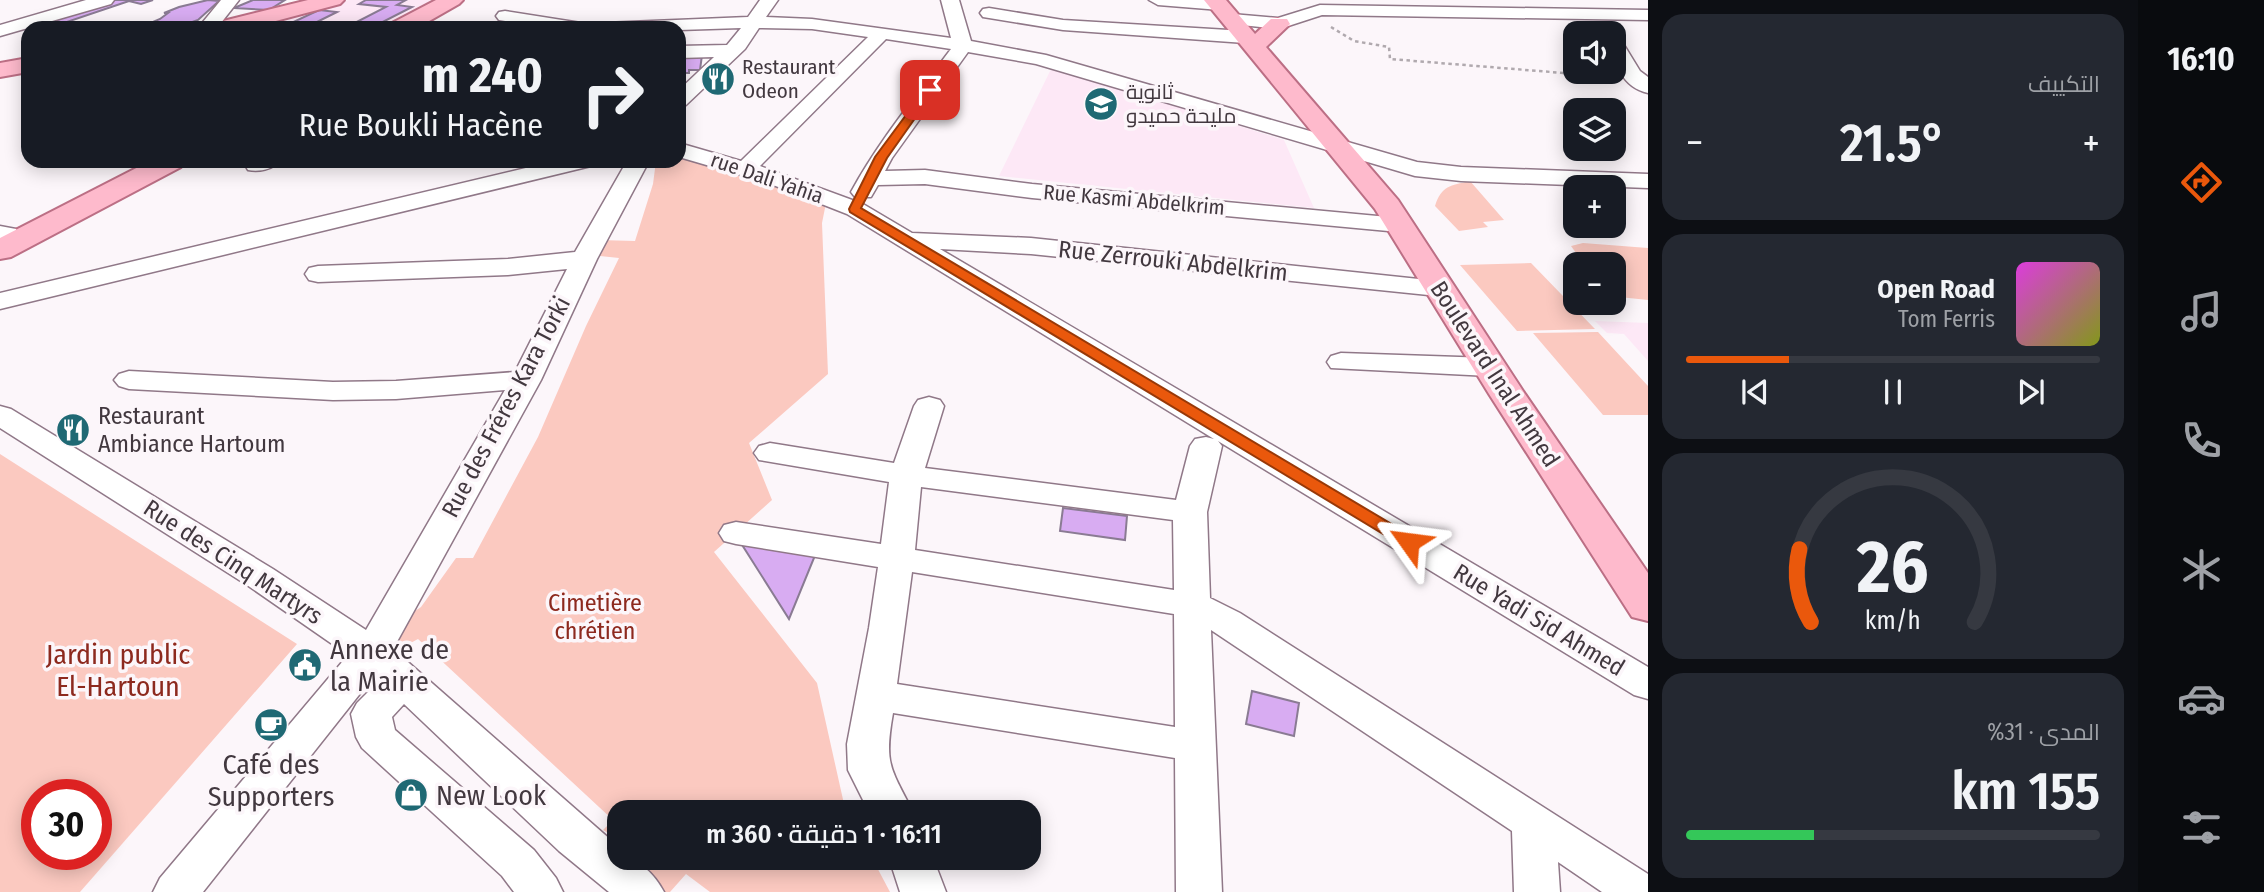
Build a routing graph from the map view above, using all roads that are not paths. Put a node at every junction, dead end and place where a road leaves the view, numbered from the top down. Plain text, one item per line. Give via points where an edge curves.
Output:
1 (106, 0) edge
2 (230, 0) edge
3 (333, 0) edge
4 (452, 0) edge
5 (466, 0) edge
6 (768, 0) edge
7 (950, 0) edge
8 (1158, 0) edge
9 (1302, 0) edge
10 (1578, 0) edge
11 (508, 8) edge
12 (1320, 10) junction
13 (989, 13) dead end
14 (1596, 14) junction
15 (1648, 15) edge
16 (34, 21) edge
17 (213, 21) edge
18 (250, 21) edge
19 (413, 21) edge
20 (428, 21) edge
21 (493, 21) edge
22 (555, 21) edge
23 (1600, 21) edge
24 (756, 22) junction
25 (1233, 22) edge
26 (1279, 24) junction
27 (21, 25) edge
28 (686, 25) edge
29 (0, 31) edge
30 (882, 33) junction
31 (962, 46) junction
32 (731, 51) junction
33 (686, 52) edge
34 (1626, 65) edge
35 (21, 66) edge
36 (0, 70) edge
37 (1645, 82) edge
38 (686, 94) edge
39 (1336, 147) junction
40 (686, 152) edge
41 (137, 168) edge
42 (156, 168) edge
43 (554, 168) edge
44 (634, 168) edge
45 (746, 169) junction
46 (869, 178) junction
47 (1648, 181) edge
48 (855, 209) junction
49 (1399, 225) junction
50 (2, 238) edge
51 (906, 240) junction
52 (584, 259) junction
53 (318, 274) dead end
54 (1438, 288) junction
55 (0, 301) edge
56 (1341, 362) dead end
57 (1489, 368) junction
58 (129, 380) dead end
59 (526, 380) junction
60 (929, 406) dead end
61 (0, 415) edge
62 (1206, 446) dead end
63 (770, 453) dead end
64 (906, 475) junction
65 (1190, 512) junction
66 (736, 533) dead end
67 (897, 559) junction
68 (1193, 605) junction
69 (1648, 606) edge
70 (372, 652) junction
71 (402, 681) junction
72 (1648, 685) edge
73 (878, 696) junction
74 (1197, 746) junction
75 (885, 800) edge
76 (1533, 822) junction
77 (915, 870) edge
78 (176, 892) edge
79 (540, 892) edge
80 (641, 892) edge
81 (923, 892) edge
82 (1199, 892) edge
83 (1537, 892) edge
84 (1639, 892) edge

1 - 16 street
2 - 17 street
3 - 18 main road
4 - 19 main road
5 - 20 main road
6 - 24 street
7 - 31 street
8 - 25 street
9 - 12 street
10 - 14 street
11 - 21 street
11 - 22 street
12 - 14 street
12 - 26 street
13 - 25 street via 1063,25
14 - 15 street
14 - 23 street
24 - 28 street
24 - 30 street
24 - 32 street
25 - 26 main road
25 - 26 street
25 - 39 main road, Boulevard Inal Ahmed
27 - 29 street
30 - 31 street
30 - 45 street
31 - 39 street via 1039,59
31 - 46 street
32 - 33 street
32 - 38 street
34 - 37 street via 1632,75
35 - 36 main road
39 - 47 street via 1415,169
39 - 49 main road, Boulevard Inal Ahmed via 1353,161
40 - 45 street, rue Dali Yahia
41 - 50 main road
42 - 50 main road
43 - 55 street
44 - 52 street, Rue des Fréres Kara Torki
45 - 48 street, rue Dali Yahia
46 - 48 street
46 - 49 street, Rue Kasmi Abdelkrim via 925,177
48 - 51 street, Rue Yadi Sid Ahmed
49 - 54 main road, Boulevard Inal Ahmed
51 - 54 street, Rue Zerrouki Abdelkrim via 1031,246
51 - 72 street, Rue Yadi Sid Ahmed
52 - 53 street via 508,267
52 - 59 street, Rue des Fréres Kara Torki
54 - 57 main road, Boulevard Inal Ahmed
56 - 57 street
57 - 69 main road, Boulevard Inal Ahmed
58 - 59 street via 333,391
59 - 70 street, Rue des Fréres Kara Torki
60 - 64 street
61 - 70 street, Rue des Cinq Martyrs
62 - 65 street
63 - 64 street
64 - 65 street
64 - 67 street
65 - 68 street
66 - 67 street
67 - 68 street
67 - 73 street
68 - 74 street
68 - 76 street via 1227,622
70 - 71 street, Rue des Cinq Martyrs
70 - 78 street, Rue des Fréres Kara Torki
71 - 79 street via 370,714 376,737 518,863
71 - 80 street, Rue des Cinq Martyrs
73 - 74 street
73 - 75 street via 867,744 869,770
74 - 82 street
76 - 83 street
76 - 84 street
77 - 81 street

